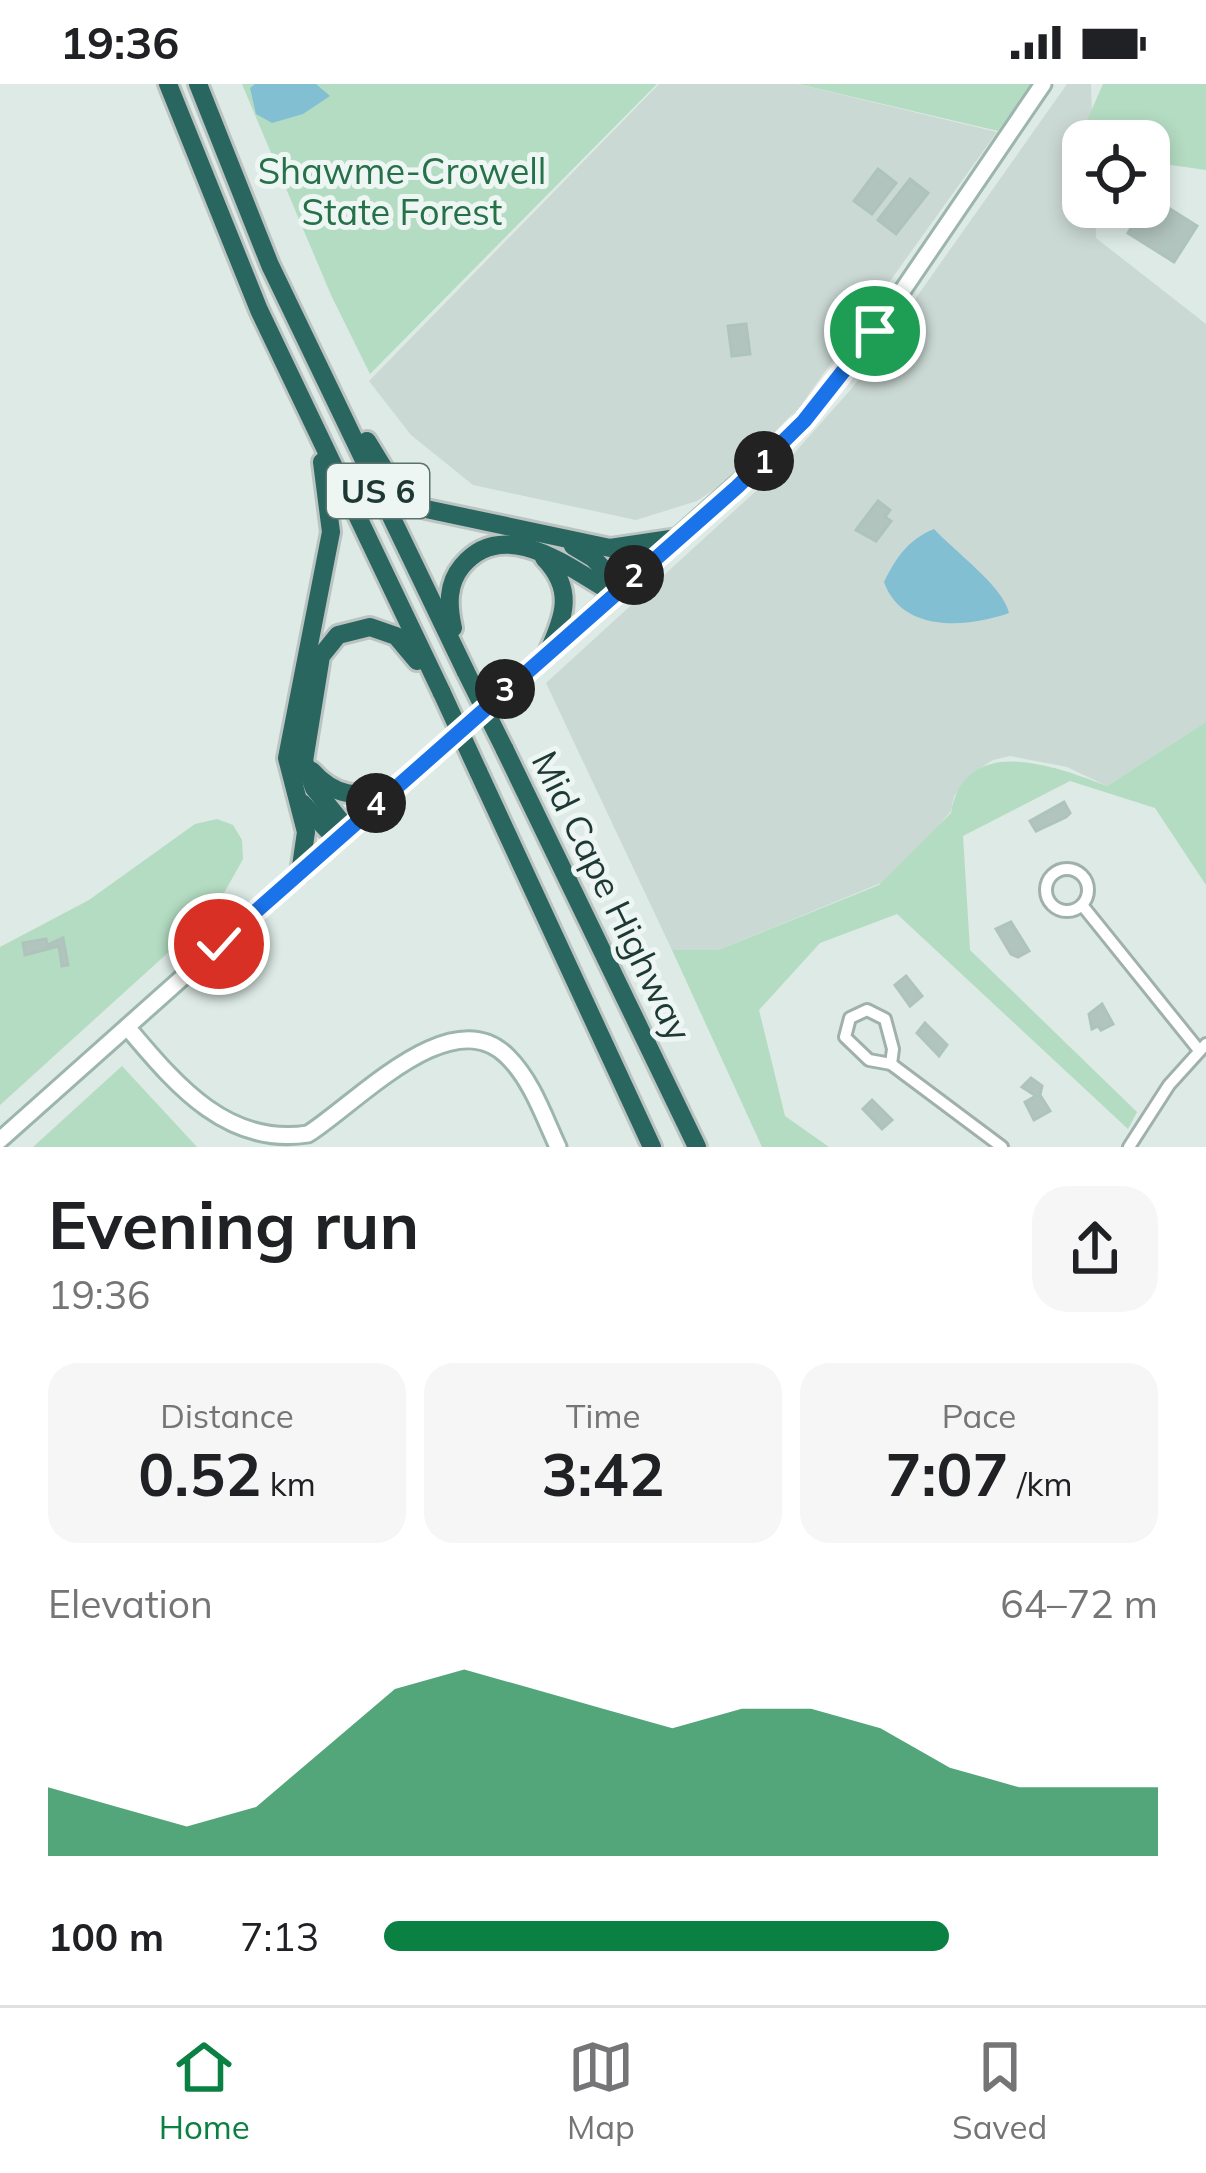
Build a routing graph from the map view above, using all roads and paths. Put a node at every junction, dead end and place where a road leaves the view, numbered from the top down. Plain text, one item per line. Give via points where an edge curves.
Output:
1 (168, 84) edge
2 (198, 84) edge
3 (1043, 84) edge
4 (291, 309) junction
5 (307, 411) junction
6 (552, 537) junction
7 (677, 538) junction
8 (536, 551) junction
9 (617, 590) junction
10 (549, 650) junction
11 (466, 672) junction
12 (442, 693) junction
13 (304, 760) junction
14 (388, 791) junction
15 (295, 794) junction
16 (342, 834) junction
17 (300, 873) junction
18 (1082, 905) dead end
19 (127, 1027) junction
20 (1202, 1047) edge
21 (891, 1064) junction
22 (0, 1141) edge
23 (558, 1147) edge
24 (652, 1147) edge
25 (697, 1147) edge
26 (1002, 1147) edge
27 (1129, 1147) edge

1 - 5 highway, Mid Cape Highway / US 6
2 - 4 highway, Mid Cape Highway / US 6
3 - 7 main road via 836,384
4 - 6 highway via 400,495 426,509
4 - 11 highway, Mid Cape Highway / US 6
5 - 12 highway, Mid Cape Highway / US 6
5 - 15 highway via 331,532 288,748
6 - 7 highway via 620,549
6 - 9 highway via 585,551
7 - 9 main road
8 - 9 highway
8 - 10 highway via 565,592
8 - 11 highway via 492,547 456,575 450,615
9 - 10 main road
10 - 14 main road
11 - 25 highway, Mid Cape Highway / US 6, bridge
12 - 13 highway via 388,631 362,627 338,635 321,656
12 - 24 highway, Mid Cape Highway / US 6, bridge
13 - 14 highway via 340,792
13 - 16 highway
14 - 16 main road
15 - 16 highway
15 - 17 highway via 306,832
16 - 17 main road
17 - 19 main road
18 - 20 street
19 - 22 main road
19 - 23 main road via 208,1121 262,1147 308,1134 438,1043 477,1039 517,1067
20 - 27 street
21 - 21 street via 849,1046 850,1018 867,1010 884,1019
21 - 26 street

